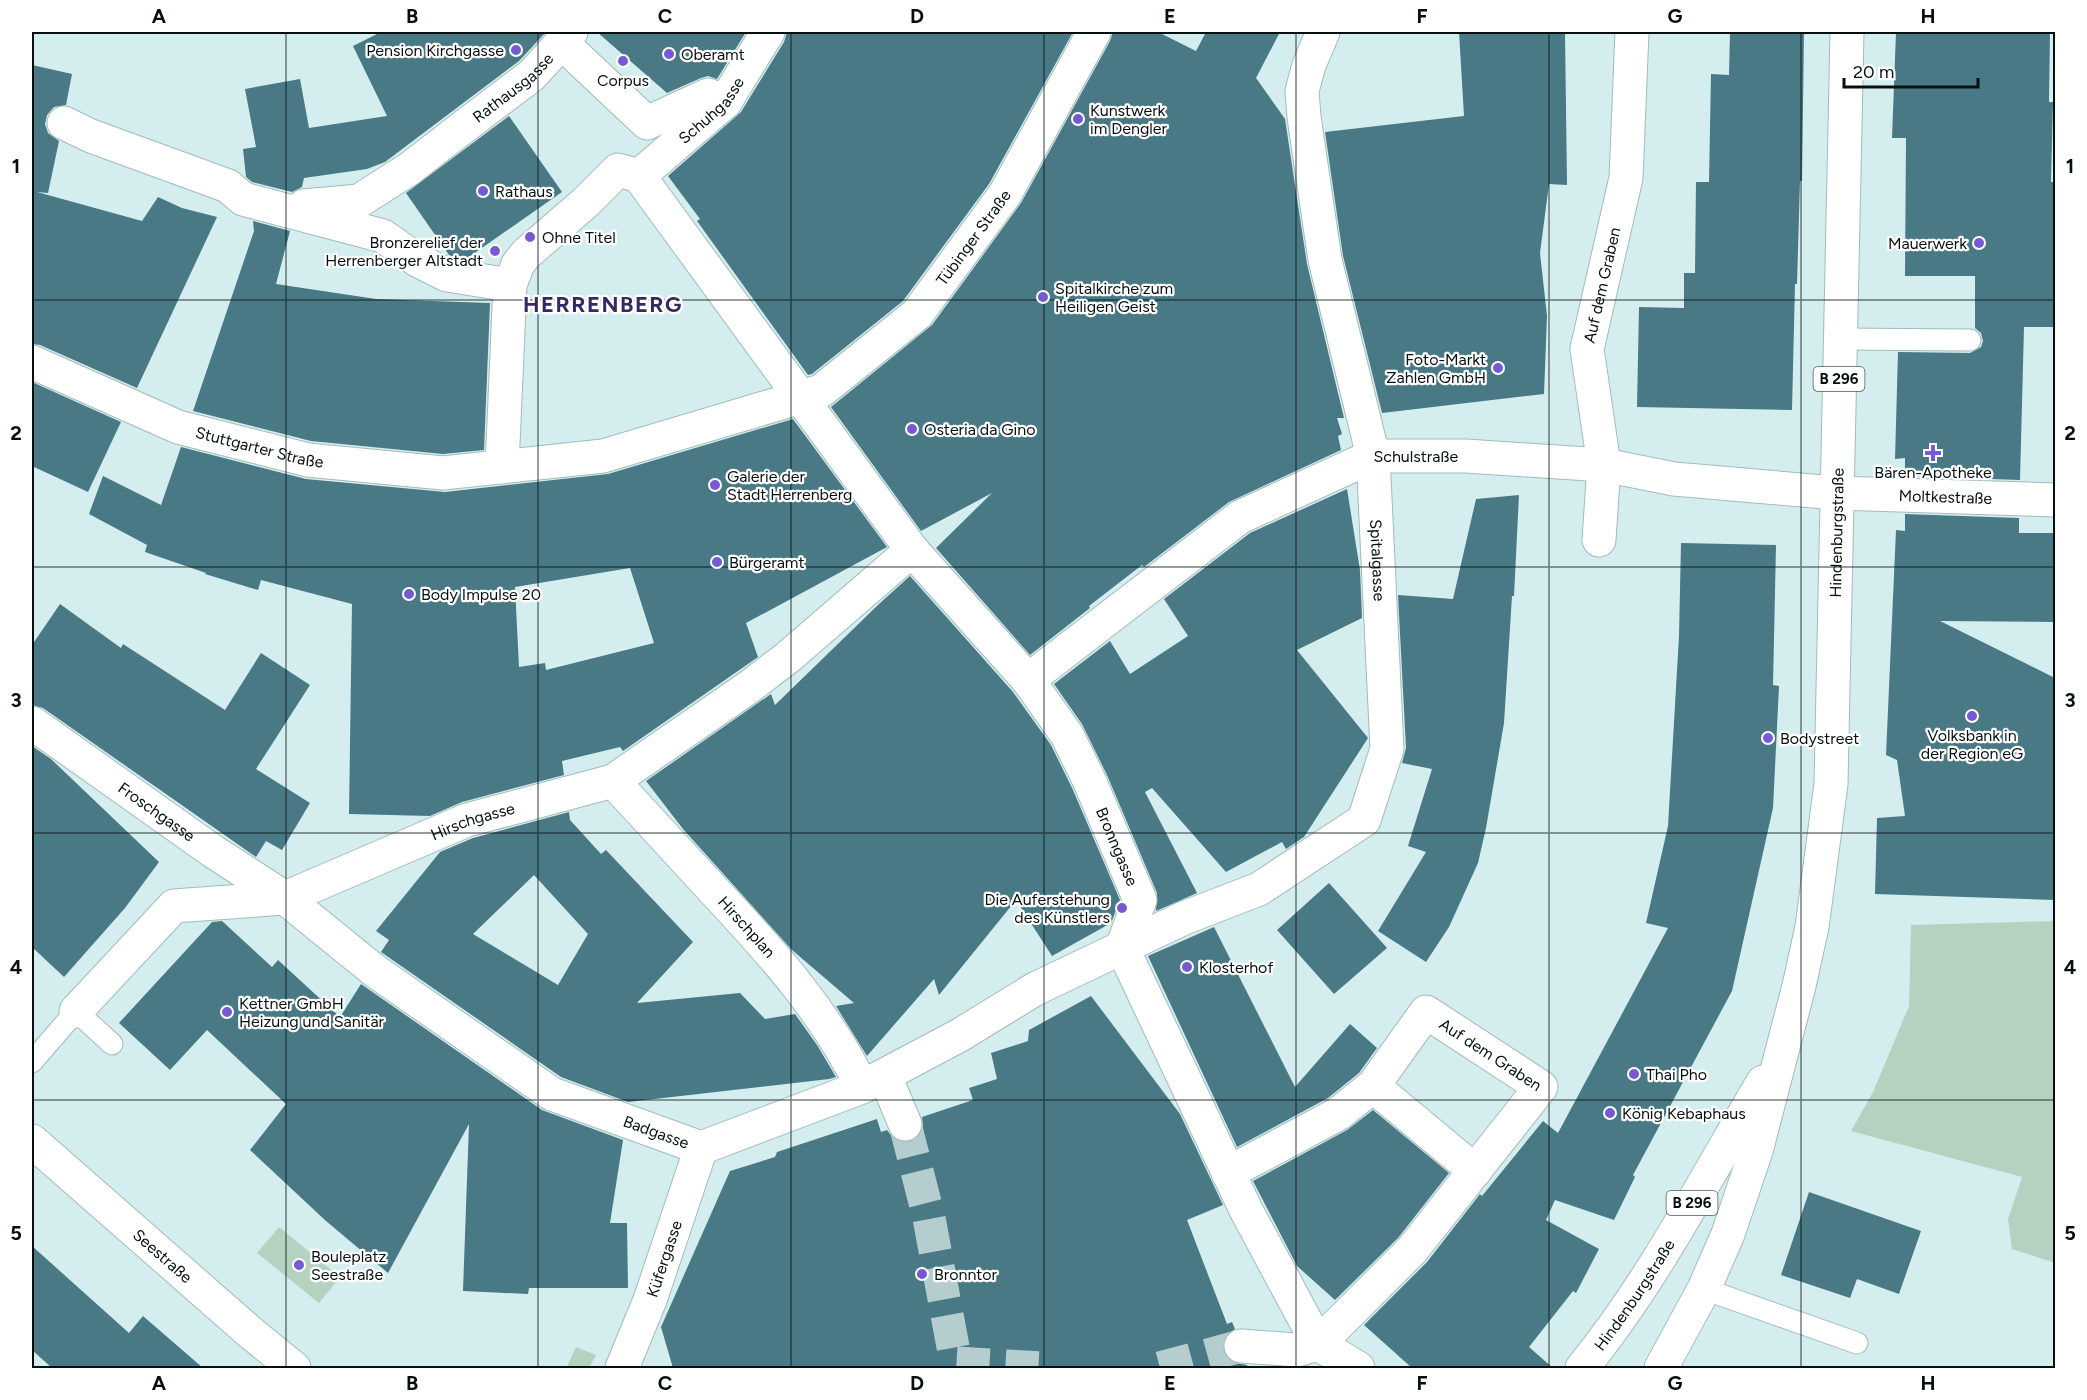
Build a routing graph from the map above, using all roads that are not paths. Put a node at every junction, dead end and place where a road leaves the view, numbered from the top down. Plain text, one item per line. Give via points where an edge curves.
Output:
1 (768, 32) edge
2 (1094, 32) edge
3 (1323, 32) edge
4 (1632, 32) edge
5 (1847, 32) edge
6 (566, 37) edge
7 (725, 102) junction
8 (64, 123) dead end
9 (639, 176) junction
10 (282, 208) junction
11 (510, 285) junction
12 (1840, 339) junction
13 (1970, 340) dead end
14 (32, 362) edge
15 (801, 397) junction
16 (1373, 456) junction
17 (1604, 465) junction
18 (502, 467) junction
19 (1836, 493) junction
20 (2055, 500) edge
21 (1599, 540) dead end
22 (912, 550) junction
23 (1028, 680) junction
24 (32, 723) edge
25 (613, 781) junction
26 (285, 898) junction
27 (1122, 947) junction
28 (76, 1011) junction
29 (1788, 1029) junction
30 (112, 1044) dead end
31 (32, 1062) edge
32 (874, 1082) junction
33 (1373, 1086) junction
34 (905, 1124) tunnel mouth
35 (32, 1141) edge
36 (701, 1148) junction
37 (1475, 1171) junction
38 (1228, 1173) junction
39 (1704, 1289) junction
40 (1857, 1343) dead end
41 (1318, 1344) junction
42 (1241, 1346) tunnel mouth
43 (294, 1368) edge
44 (622, 1368) edge
45 (1342, 1368) edge
46 (1358, 1368) edge
47 (1582, 1368) edge
48 (1661, 1368) edge

1 - 7 street, Schuhgasse
2 - 15 street, Tübinger Straße via 1005,194 917,314 820,391
3 - 16 street, Spitalgasse via 1302,92 1304,117 1325,260
4 - 17 street, Auf dem Graben via 1626,178 1587,349
5 - 12 street, Hindenburgstraße / B 296
6 - 7 street, Rathausgasse via 647,123 708,95
6 - 10 street, Rathausgasse via 532,75 359,201
7 - 9 street, Schuhgasse
8 - 10 street, Rathausgasse via 228,186 243,199
9 - 11 street via 618,170 526,254
9 - 15 street, Bronngasse
10 - 11 street, Rathausgasse via 383,236 447,275
11 - 18 street
12 - 13 lane
12 - 19 street, Hindenburgstraße / B 296
14 - 18 street, Stuttgarter Straße via 178,427 308,460 443,473
15 - 18 street, Tübinger Straße via 603,456
15 - 22 street, Bronngasse
16 - 17 street, Schulstraße via 1466,456
16 - 23 street, Schulstraße via 1240,518
16 - 27 street, Spitalgasse via 1387,749 1364,820 1258,889
17 - 19 street, Schulstraße via 1674,479
17 - 21 street, Auf dem Graben
19 - 20 street, Moltkestraße
19 - 29 street, Hindenburgstraße / B 296 via 1831,784 1812,927
22 - 23 street, Bronngasse
22 - 25 street, Hirschgasse via 768,672
23 - 27 street, Bronngasse via 1067,735 1140,900
24 - 26 street, Froschgasse
25 - 26 street, Hirschgasse via 467,820
25 - 32 street, Hirschplan via 791,977 846,1054
26 - 28 street, Hirschgasse via 174,906
26 - 36 street, Badgasse via 375,971 552,1094
27 - 32 street, Badgasse via 1035,988
27 - 38 street
28 - 30 lane
28 - 31 lane, Hirschgasse
29 - 39 street, Hindenburgstraße / B 296 via 1756,1151 1728,1234
29 - 47 street, Hindenburgstraße / B 296 via 1767,1076 1691,1206 1604,1342
32 - 34 street
32 - 36 street, Badgasse
33 - 37 street
33 - 37 street, Auf dem Graben via 1426,1012 1542,1087
33 - 38 street, Auf dem Graben via 1338,1114
35 - 43 street, Seestraße
36 - 44 street, Küfergasse via 650,1300
37 - 41 street, Auf dem Graben via 1412,1250
38 - 41 street
39 - 40 lane
39 - 48 street, Hindenburgstraße / B 296
41 - 42 street via 1297,1350
41 - 45 street
41 - 46 street

